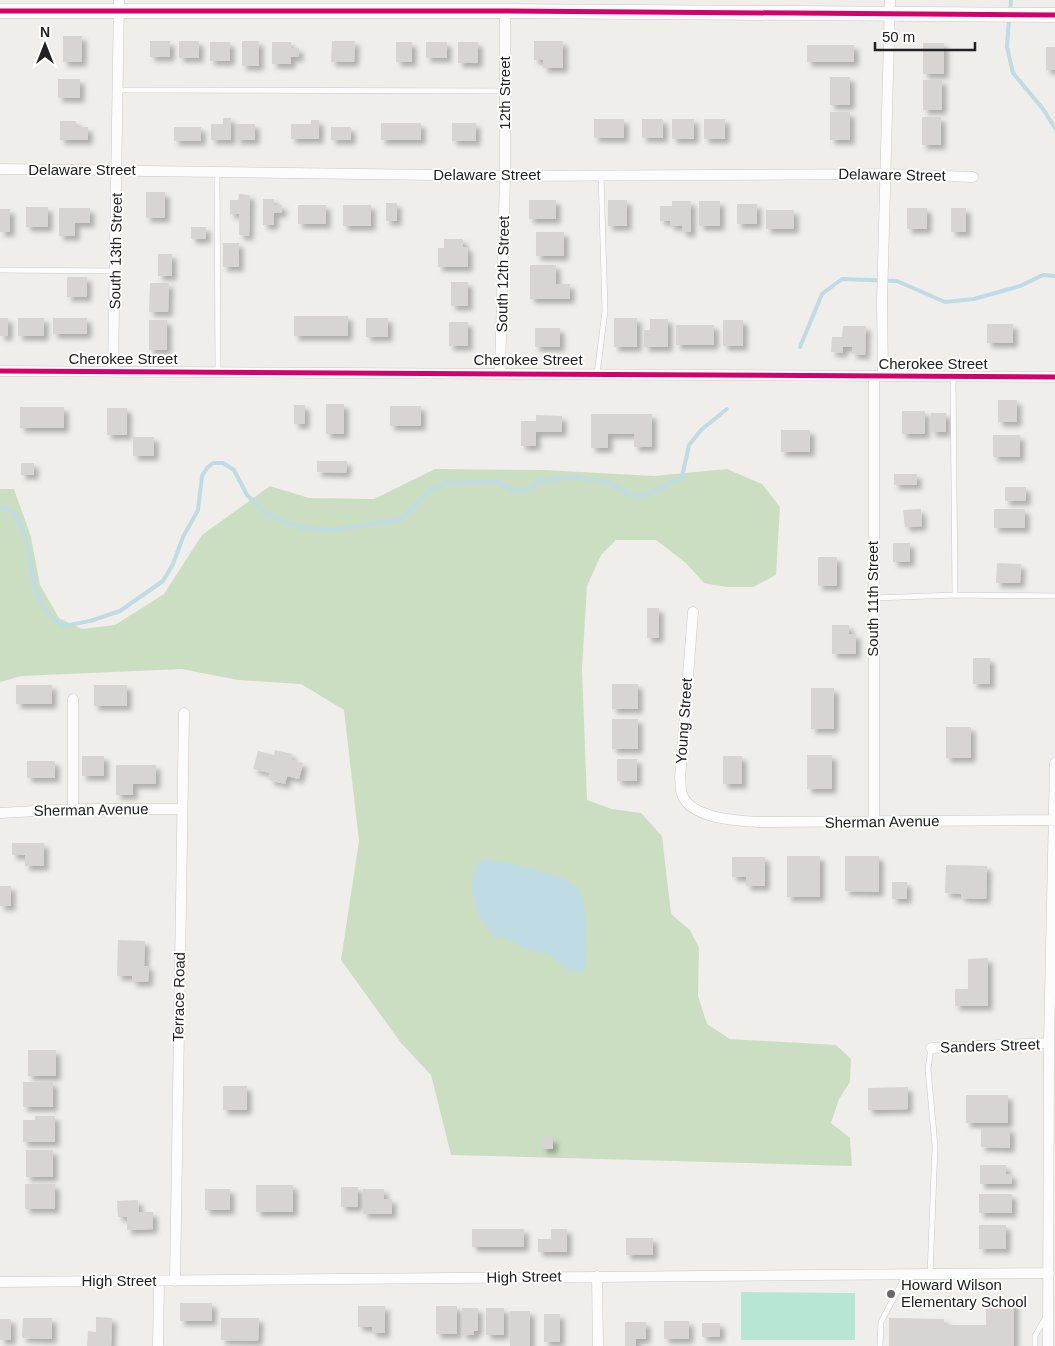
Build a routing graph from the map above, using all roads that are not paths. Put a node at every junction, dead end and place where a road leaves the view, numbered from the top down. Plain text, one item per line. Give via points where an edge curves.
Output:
1 (119, 5) edge
2 (889, 7) edge
3 (0, 11) edge
4 (504, 11) junction
5 (1055, 15) edge
6 (118, 90) junction
7 (504, 91) junction
8 (0, 169) edge
9 (117, 169) junction
10 (217, 172) junction
11 (886, 174) junction
12 (601, 175) junction
13 (504, 176) junction
14 (974, 177) dead end
15 (0, 270) edge
16 (115, 271) junction
17 (0, 371) edge
18 (113, 371) junction
19 (218, 371) junction
20 (500, 373) junction
21 (597, 374) junction
22 (878, 376) junction
23 (953, 376) junction
24 (1055, 377) edge
25 (955, 595) junction
26 (1055, 596) edge
27 (873, 598) junction
28 (693, 612) dead end
29 (73, 699) dead end
30 (184, 713) dead end
31 (1055, 763) edge
32 (73, 809) junction
33 (182, 809) junction
34 (0, 813) edge
35 (710, 815) joint
36 (1055, 820) edge
37 (874, 822) junction
38 (1054, 855) edge
39 (1054, 931) edge
40 (1050, 1043) junction
41 (931, 1048) joint
42 (1052, 1122) edge
43 (1049, 1273) junction
44 (906, 1275) junction
45 (930, 1275) junction
46 (597, 1276) junction
47 (159, 1281) junction
48 (175, 1281) junction
49 (0, 1282) edge
50 (1049, 1313) junction
51 (158, 1346) edge
52 (598, 1346) edge
53 (880, 1346) edge
54 (1035, 1346) edge
55 (1048, 1346) edge

1 - 3 street
1 - 4 street
1 - 6 street, South 13th Street
2 - 4 street
2 - 5 street via 992,15
2 - 11 street, South 11th Street
4 - 7 street, 12th Street
6 - 7 lane
6 - 9 street, South 13th Street
7 - 13 street, 12th Street
8 - 9 street, Delaware Street
9 - 10 street, Delaware Street
9 - 16 street, South 13th Street
10 - 13 street, Delaware Street
10 - 19 lane
11 - 12 street, Delaware Street
11 - 14 street, Delaware Street
11 - 22 street, South 11th Street
12 - 13 street, Delaware Street
12 - 21 lane via 605,311
13 - 20 street, South 12th Street
15 - 16 lane
16 - 18 street, South 13th Street
17 - 18 street, Cherokee Street
18 - 19 street, Cherokee Street
19 - 20 street, Cherokee Street
20 - 21 street, Cherokee Street
21 - 22 street, Cherokee Street
22 - 23 street, Cherokee Street
22 - 27 street, South 11th Street
23 - 24 street, Cherokee Street
23 - 25 lane
25 - 26 lane
25 - 27 lane
27 - 37 street, South 11th Street
28 - 35 street, Young Street via 680,778 682,795 693,808
29 - 32 street
30 - 33 street, Terrace Road
31 - 36 street
32 - 33 street, Sherman Avenue
32 - 34 street, Sherman Avenue
33 - 48 street, Terrace Road
35 - 37 street, Sherman Avenue via 724,820 760,822
36 - 37 street, Sherman Avenue
36 - 38 street
38 - 39 street
39 - 40 street
40 - 41 street, Sanders Street
40 - 42 street
41 - 45 lane via 928,1069 935,1146
42 - 43 street
43 - 45 street, High Street
43 - 50 street
44 - 45 street, High Street
44 - 46 street, High Street
44 - 53 lane via 881,1322
46 - 48 street, High Street
46 - 52 street
47 - 48 street, High Street
47 - 49 street, High Street
47 - 51 street
50 - 54 lane via 1034,1336
50 - 55 street

